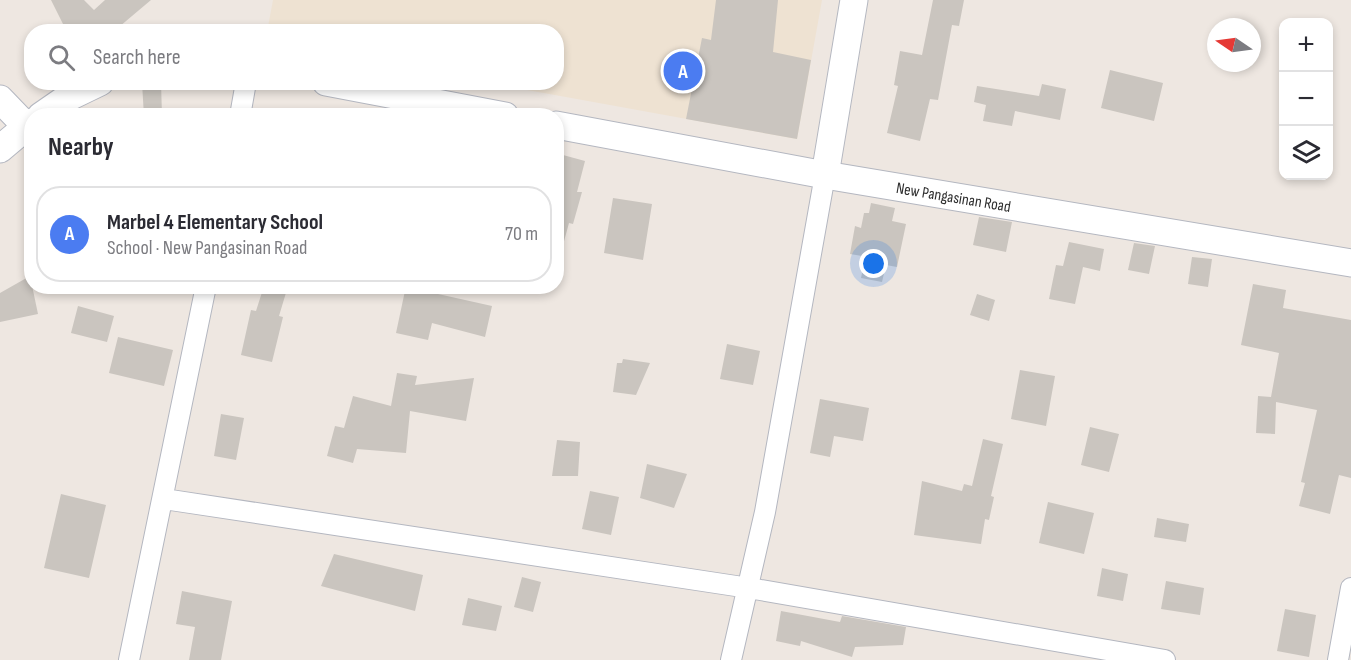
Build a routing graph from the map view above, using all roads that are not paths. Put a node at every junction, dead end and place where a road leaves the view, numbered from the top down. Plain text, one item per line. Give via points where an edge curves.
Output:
1 (854, 0) edge
2 (84, 90) edge
3 (245, 90) edge
4 (368, 90) edge
5 (0, 99) edge
6 (52, 108) edge
7 (241, 108) edge
8 (463, 108) edge
9 (24, 115) edge
10 (564, 126) edge
11 (24, 129) edge
12 (0, 149) edge
13 (825, 175) junction
14 (1351, 263) edge
15 (204, 294) edge
16 (164, 499) junction
17 (749, 588) junction
18 (1351, 588) edge
19 (129, 660) edge
20 (731, 660) edge
21 (1165, 660) edge
22 (1338, 660) edge

1 - 13 main road
2 - 6 main road
3 - 7 street
4 - 8 main road
5 - 9 main road
10 - 13 main road, New Pangasinan Road
11 - 12 main road
13 - 14 main road, New Pangasinan Road
13 - 17 street
15 - 16 street
16 - 17 street
16 - 19 street
17 - 20 street
17 - 21 street
18 - 22 street

